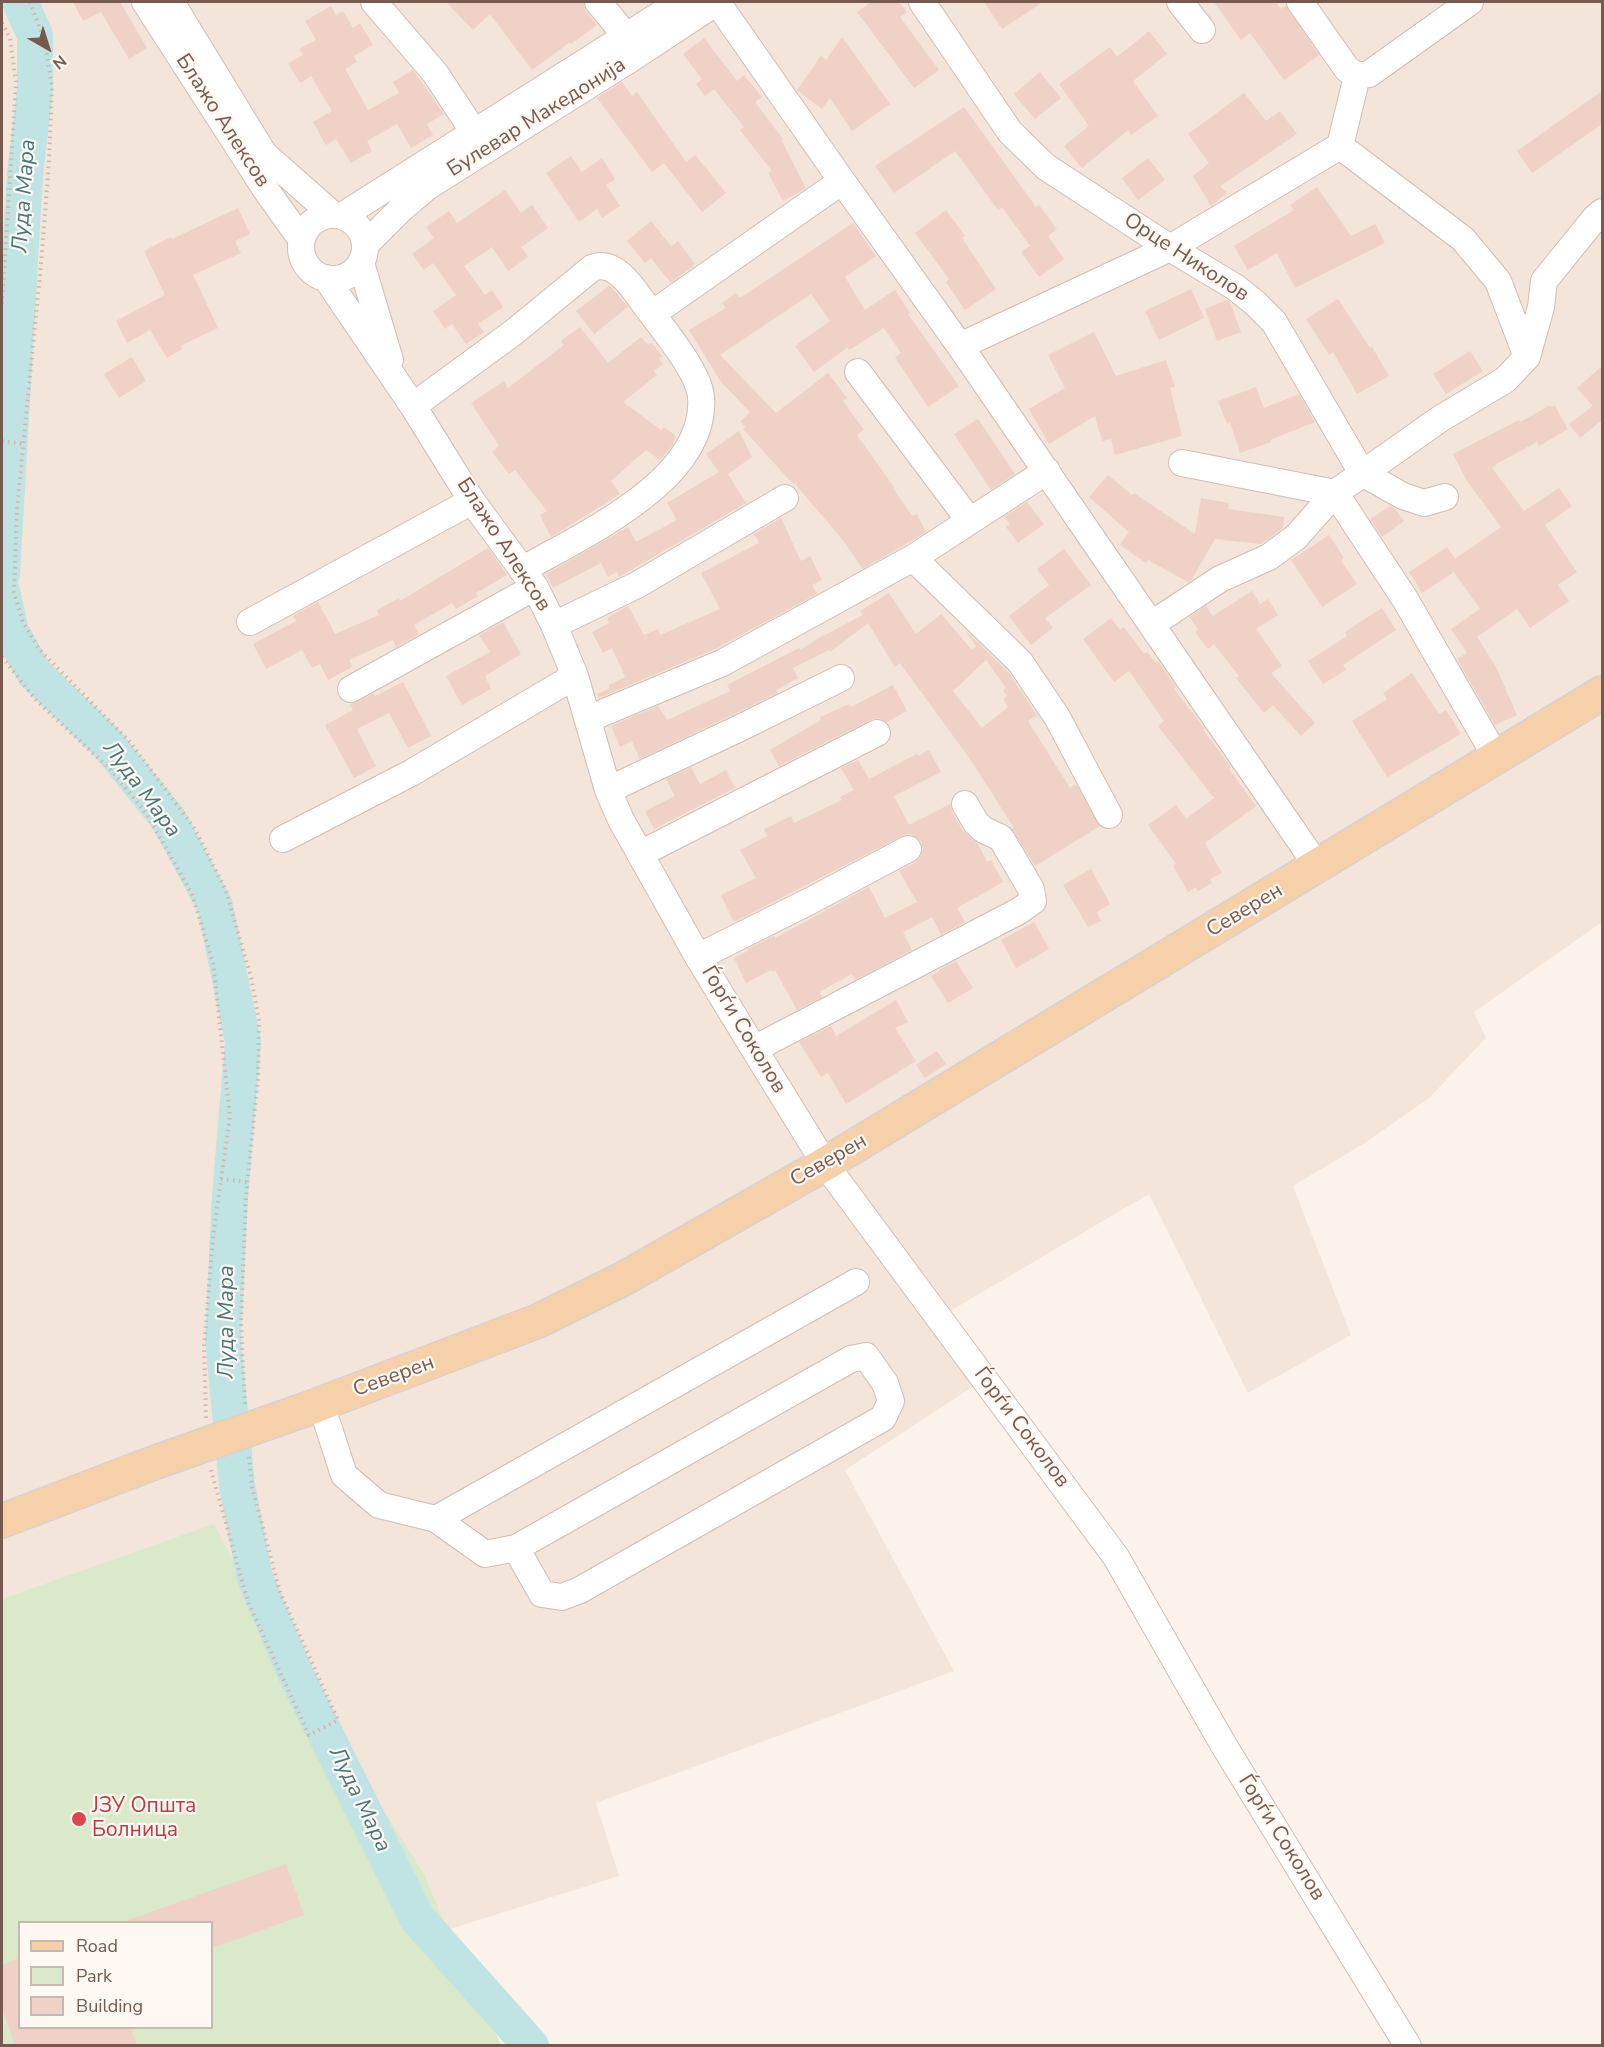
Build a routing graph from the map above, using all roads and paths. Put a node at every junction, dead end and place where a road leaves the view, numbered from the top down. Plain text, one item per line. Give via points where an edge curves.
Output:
1 (30, 2) edge
2 (145, 2) edge
3 (171, 2) edge
4 (374, 2) edge
5 (598, 2) edge
6 (680, 2) edge
7 (717, 2) edge
8 (922, 2) edge
9 (1180, 2) edge
10 (1300, 2) edge
11 (1470, 2) edge
12 (2, 23) edge
13 (1202, 30) dead end
14 (626, 36) junction
15 (1357, 76) junction
16 (474, 132) junction
17 (1340, 146) junction
18 (842, 181) junction
19 (1602, 212) edge
20 (337, 215) junction
21 (301, 238) junction
22 (1170, 248) junction
23 (363, 254) junction
24 (326, 278) junction
25 (1498, 282) junction
26 (2, 304) edge
27 (1541, 307) junction
28 (652, 314) junction
29 (960, 345) junction
30 (1527, 357) junction
31 (858, 372) dead end
32 (397, 383) junction
33 (413, 406) junction
34 (2, 441) edge
35 (24, 444) junction
36 (1182, 463) dead end
37 (1047, 471) junction
38 (1362, 473) junction
39 (1335, 493) junction
40 (1445, 497) dead end
41 (785, 498) dead end
42 (472, 501) junction
43 (969, 520) junction
44 (913, 558) junction
45 (529, 578) junction
46 (250, 622) dead end
47 (1152, 624) junction
48 (554, 626) junction
49 (2, 657) edge
50 (575, 675) junction
51 (841, 678) dead end
52 (351, 688) dead end
53 (1602, 693) edge
54 (588, 719) junction
55 (877, 733) dead end
56 (1496, 757) junction
57 (608, 790) junction
58 (965, 804) dead end
59 (1109, 815) dead end
60 (621, 820) joint
61 (284, 838) dead end
62 (908, 849) dead end
63 (640, 854) junction
64 (1318, 867) junction
65 (698, 957) junction
66 (754, 1049) junction
67 (825, 1164) junction
68 (221, 1179) junction
69 (247, 1182) junction
70 (856, 1282) dead end
71 (245, 1405) dead end
72 (314, 1407) junction
73 (206, 1423) dead end
74 (249, 1452) dead end
75 (210, 1467) dead end
76 (436, 1519) junction
77 (2, 1521) edge
78 (516, 1548) junction
79 (1408, 2046) edge

1 - 35 path via 45,42 52,87
2 - 21 street, Блажо Алексов via 262,185
3 - 20 street, Блажо Алексов via 264,154
4 - 16 street via 435,73
5 - 14 street
6 - 14 street, Булевар Македонија
7 - 18 street
7 - 23 street, Булевар Македонија via 427,187 401,209
8 - 22 street, Орце Николов via 1010,132 1046,167
9 - 13 street
10 - 15 street via 1347,69
11 - 15 street via 1369,74
12 - 26 path via 10,38 16,82
14 - 16 street, Булевар Македонија
15 - 17 street
16 - 20 street, Булевар Македонија
17 - 22 street
17 - 25 street via 1464,239
18 - 28 street
18 - 29 street
19 - 27 street via 1544,281
20 - 21 street via 312,221
20 - 23 street via 358,227
21 - 24 street via 300,249 308,268
22 - 29 street
22 - 38 street, Орце Николов via 1236,287 1274,322
23 - 24 street via 346,276
23 - 32 street, Блажо Алексов
24 - 32 street, Блажо Алексов
25 - 27 street
25 - 30 street
27 - 30 street
28 - 33 street via 621,275 599,265
28 - 45 street via 680,351 701,395 698,429 682,459 659,485
29 - 37 street
30 - 38 street via 1506,380 1440,419
31 - 43 street
32 - 33 street, Блажо Алексов
33 - 42 street, Блажо Алексов
34 - 35 path
35 - 69 path via 14,592 23,622 39,650 130,742 189,820 226,891 251,977 259,1021 258,1078
36 - 39 street
37 - 43 street
37 - 47 street
38 - 39 street
38 - 40 street via 1424,503
39 - 47 street via 1296,537 1269,557 1220,579
39 - 56 street via 1405,599
41 - 48 street via 648,579
42 - 45 street, Блажо Алексов
42 - 46 street
43 - 44 street
44 - 54 street via 722,663
44 - 59 street via 1020,662 1058,717
45 - 48 street, Блажо Алексов
45 - 52 street
47 - 64 street
48 - 50 street, Блажо Алексов
49 - 68 path via 37,701 111,770 146,813 192,894 213,963 230,1116
50 - 54 street, Блажо Алексов
50 - 61 street via 411,773
51 - 57 street
53 - 56 main road, Северен
54 - 57 street, Блажо Алексов
55 - 63 street
56 - 64 main road, Северен
57 - 60 street, Блажо Алексов
58 - 66 street via 976,823 1000,838 1031,890 1033,902
60 - 63 street, Ѓорѓи Соколов
62 - 65 street
63 - 65 street, Ѓорѓи Соколов
64 - 67 main road, Северен
65 - 66 street, Ѓорѓи Соколов
66 - 67 street, Ѓорѓи Соколов
67 - 72 main road, Северен via 623,1279 538,1321
67 - 79 street, Ѓорѓи Соколов via 1116,1557 1223,1744
68 - 69 path
68 - 73 path via 204,1347
69 - 71 path via 241,1323
70 - 76 street
72 - 76 street via 345,1474 379,1505
72 - 77 main road, Северен, bridge
74 - 75 path via 252,1487 280,1592 338,1720 309,1735 248,1602
76 - 78 street via 486,1554
78 - 78 street via 851,1359 866,1356 885,1383 891,1401 883,1418 580,1590 562,1597 542,1594

